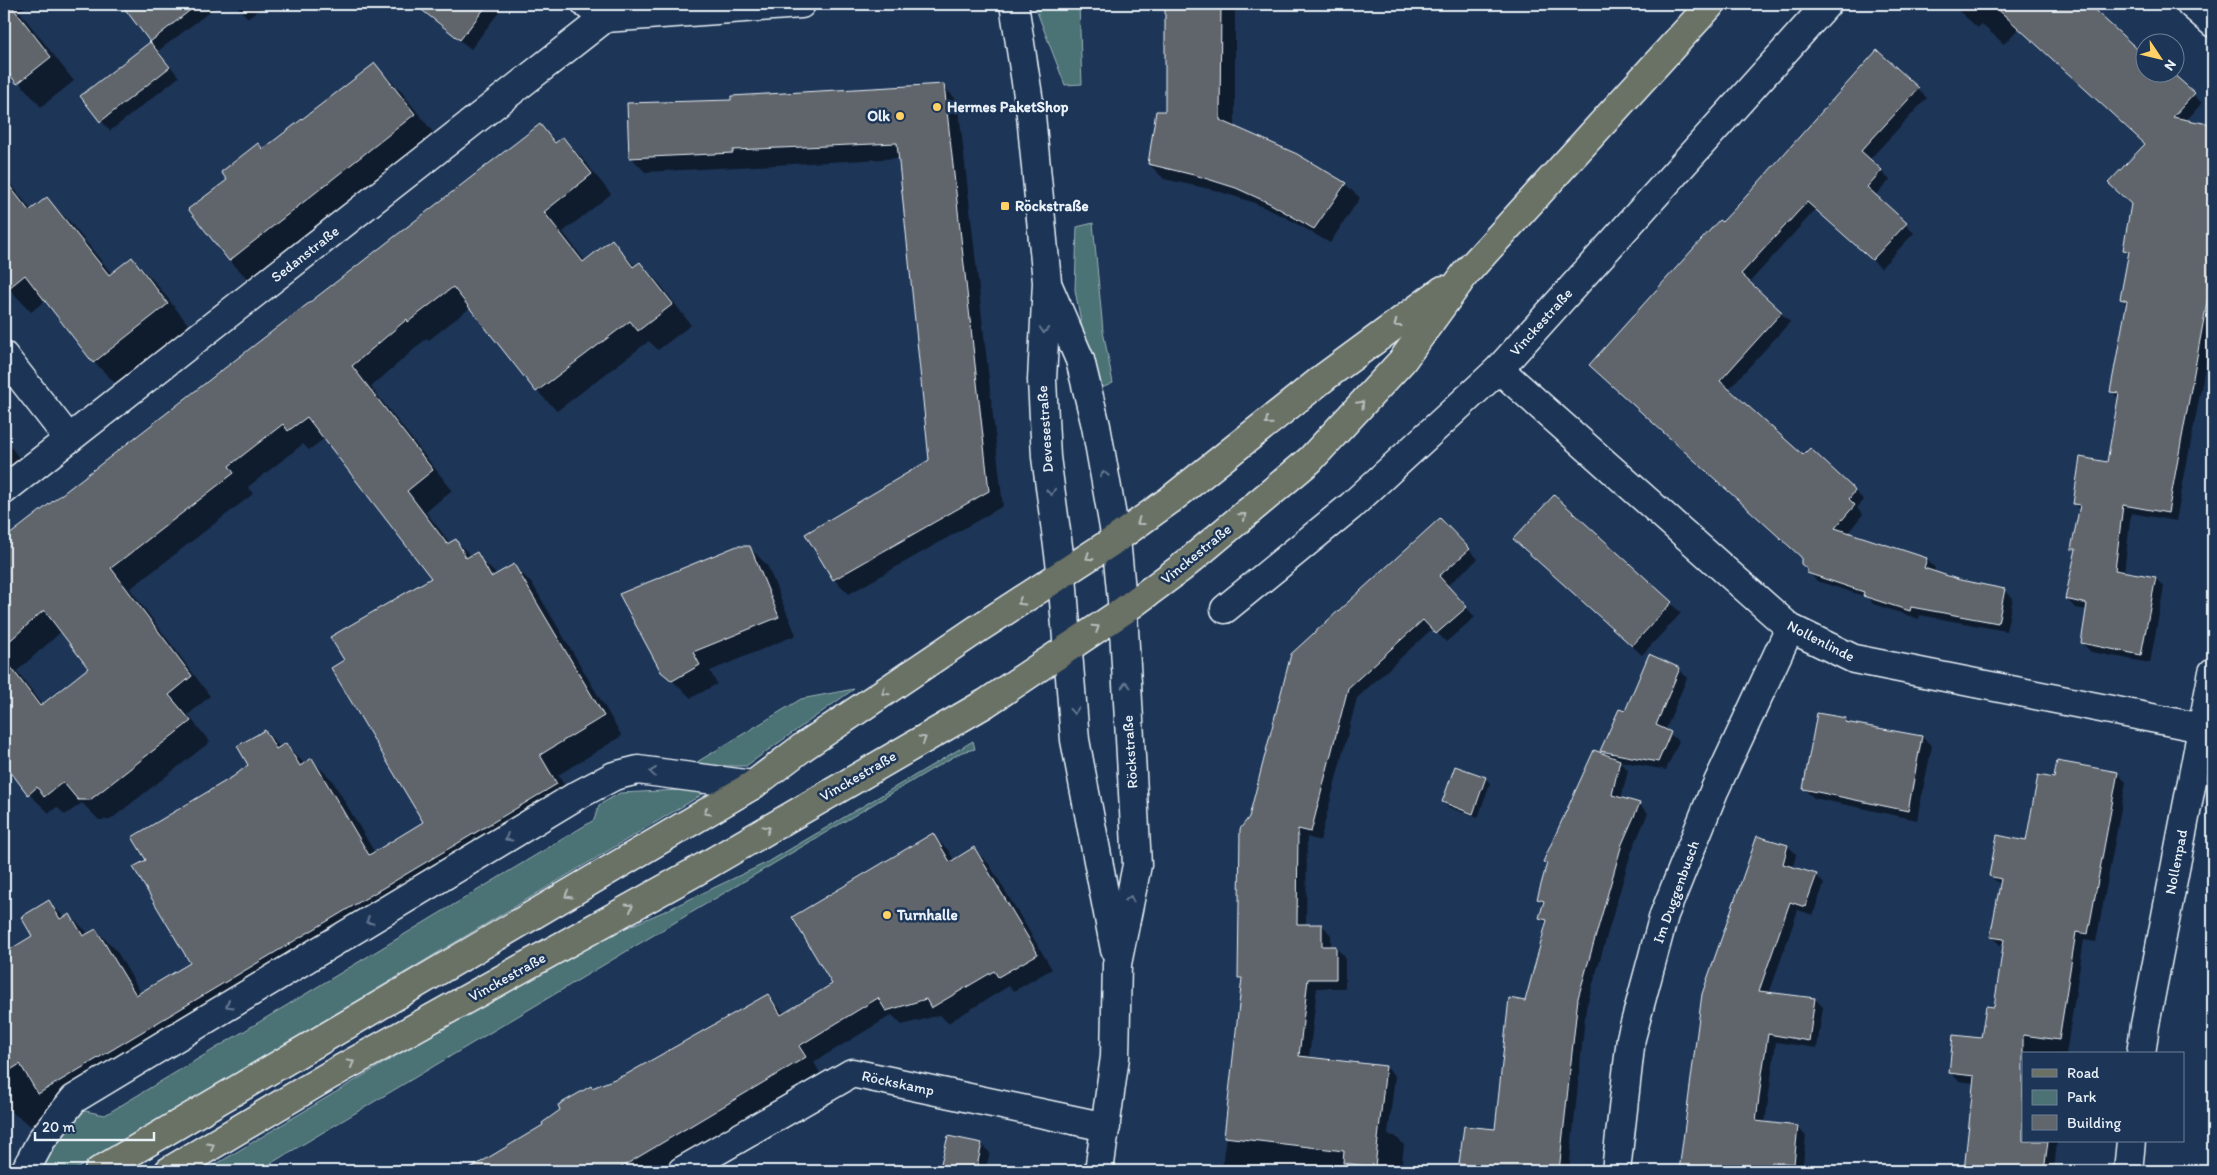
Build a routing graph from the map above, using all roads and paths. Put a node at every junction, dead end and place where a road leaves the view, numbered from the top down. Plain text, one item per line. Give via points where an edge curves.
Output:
1 (801, 4) edge
2 (1014, 4) edge
3 (1712, 4) edge
4 (1827, 4) edge
5 (2191, 4) edge
6 (595, 11) edge
7 (2213, 23) edge
8 (1465, 274) junction
9 (1047, 282) junction
10 (4, 356) edge
11 (1499, 369) junction
12 (69, 439) junction
13 (4, 490) edge
14 (1116, 539) junction
15 (1062, 576) junction
16 (1225, 609) dead end
17 (1123, 611) junction
18 (1790, 628) junction
19 (1069, 646) junction
20 (2213, 672) edge
21 (2202, 728) junction
22 (753, 785) junction
23 (1117, 964) junction
24 (2141, 1052) edge
25 (1106, 1127) junction
26 (2131, 1142) edge
27 (25, 1171) edge
28 (99, 1171) edge
29 (169, 1171) edge
30 (682, 1171) edge
31 (1099, 1171) edge
32 (1616, 1171) edge
33 (2128, 1171) edge

1 - 6 street
2 - 9 street, Devesestraße via 1031,115
3 - 8 main road, Vinckestraße
4 - 11 street, Vinckestraße
5 - 7 street
6 - 12 street, Sedanstraße
8 -> 14 main road, Vinckestraße via 1326,376
17 -> 8 main road, Vinckestraße via 1181,568 1310,460 1402,361
14 -> 9 street, Devesestraße via 1096,426 1080,360
9 -> 15 street, Devesestraße via 1042,389 1046,457
10 - 12 street
11 - 16 street, Vinckestraße via 1351,506
11 - 18 street, Nollenlinde
12 - 13 street, Sedanstraße
14 -> 15 main road, Vinckestraße
14 - 17 street, Röckstraße
15 - 19 street, Röckstraße
15 -> 22 main road, Vinckestraße via 803,747
19 -> 17 main road, Vinckestraße
23 -> 17 street, Röckstraße via 1137,865
18 - 21 street, Nollenlinde via 1854,659
18 - 32 street, Im Duggenbusch via 1714,791 1664,915 1631,1038
19 -> 23 street, Röckstraße via 1076,740
29 -> 19 main road, Vinckestraße via 330,1075 695,872 986,703
20 - 21 street, Nollenpad
21 - 24 street, Nollenpad
22 -> 27 street via 638,770 614,776 576,796 74,1099 42,1139
22 -> 28 main road, Vinckestraße
23 - 25 street, Röckstraße via 1115,1057
25 - 30 street, Röckskamp via 852,1073
25 - 31 street, Röckstraße
26 - 33 street

